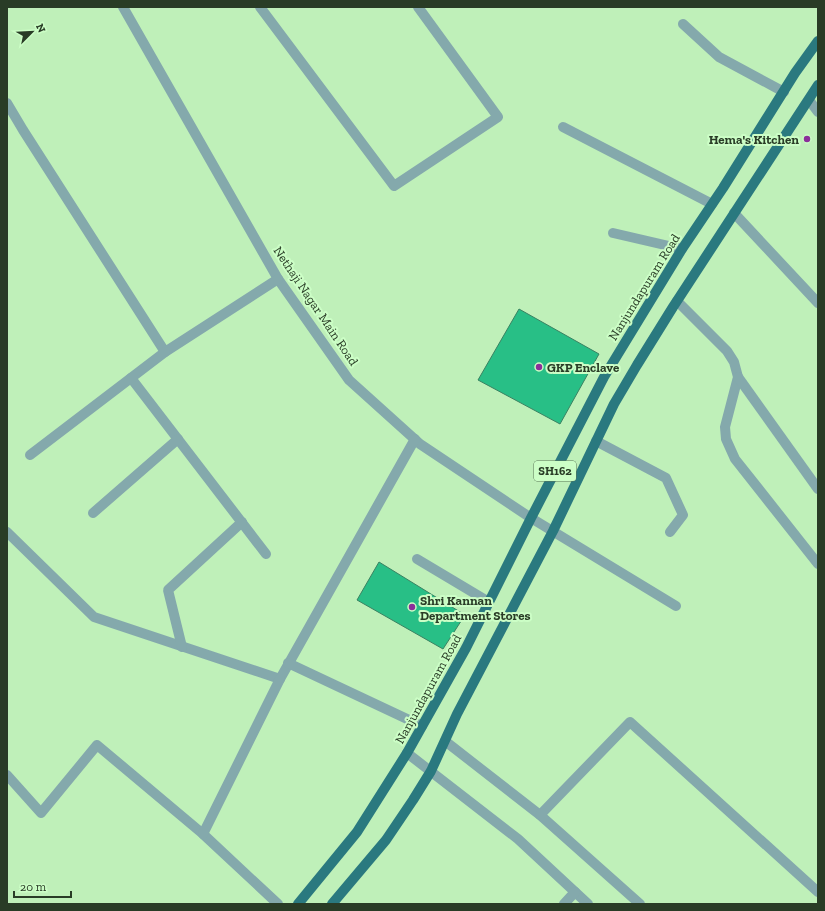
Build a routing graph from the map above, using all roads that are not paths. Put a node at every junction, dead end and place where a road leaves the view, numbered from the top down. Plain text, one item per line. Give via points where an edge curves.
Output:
1 (123, 7) edge
2 (260, 7) edge
3 (418, 7) edge
4 (683, 24) dead end
5 (818, 41) edge
6 (818, 85) edge
7 (784, 92) junction
8 (809, 100) junction
9 (7, 104) edge
10 (818, 112) edge
11 (562, 127) dead end
12 (712, 204) junction
13 (734, 213) junction
14 (613, 232) dead end
15 (682, 249) junction
16 (278, 279) junction
17 (677, 301) junction
18 (818, 303) edge
19 (165, 352) junction
20 (738, 377) junction
21 (131, 378) junction
22 (178, 439) junction
23 (415, 439) junction
24 (596, 441) junction
25 (30, 455) dead end
26 (818, 489) edge
27 (93, 513) dead end
28 (531, 518) junction
29 (242, 522) junction
30 (553, 531) junction
31 (7, 532) edge
32 (670, 532) dead end
33 (266, 554) dead end
34 (416, 559) dead end
35 (818, 564) edge
36 (489, 602) junction
37 (676, 606) dead end
38 (182, 647) junction
39 (288, 663) junction
40 (280, 679) junction
41 (422, 726) junction
42 (445, 741) junction
43 (408, 753) junction
44 (431, 771) junction
45 (7, 776) edge
46 (540, 815) junction
47 (203, 834) junction
48 (575, 892) junction
49 (818, 892) edge
50 (278, 904) edge
51 (298, 904) edge
52 (332, 904) edge
53 (564, 904) edge
54 (588, 904) edge
55 (640, 904) edge

1 - 16 street, Nethaji Nagar Main Road
2 - 3 street via 394,186 498,117
4 - 7 street via 719,57
5 - 7 main road, Nanjundapuram Road / SH162
6 - 8 main road, SH162
7 - 12 main road, Nanjundapuram Road / SH162
8 - 10 street
8 - 13 main road, SH162
9 - 19 street
11 - 12 street
12 - 15 main road, Nanjundapuram Road / SH162
13 - 17 main road, SH162
13 - 18 street
14 - 15 street
15 - 28 main road, Nanjundapuram Road / SH162 via 604,377
16 - 19 street
16 - 23 street, Nethaji Nagar Main Road via 349,380
17 - 20 street via 727,351 734,362
17 - 24 main road, SH162 via 614,404
19 - 21 street
20 - 26 street
20 - 35 street via 725,428 726,439 735,459
21 - 22 street
21 - 25 street
22 - 27 street
22 - 29 street
23 - 28 street, Nethaji Nagar Main Road
23 - 39 street
24 - 30 main road, SH162
24 - 32 street via 666,478 684,515
28 - 30 street, Nethaji Nagar Main Road
28 - 36 main road, Nanjundapuram Road / SH162
29 - 33 street
29 - 38 street via 168,590
30 - 37 street, Nethaji Nagar Main Road
30 - 42 main road, SH162
31 - 38 street via 94,617
34 - 36 street
36 - 41 main road, Nanjundapuram Road / SH162
38 - 40 street
39 - 40 street
39 - 41 street
40 - 47 street
41 - 43 main road, Nanjundapuram Road / SH162
42 - 44 main road, SH162
42 - 46 street
43 - 44 street
43 - 51 main road, Nanjundapuram Road / SH162 via 357,832
44 - 48 street via 518,838
44 - 52 main road, SH162 via 386,840
45 - 47 street via 41,813 97,745
46 - 49 street via 630,722
46 - 55 street
47 - 50 street
48 - 53 street
48 - 54 street

